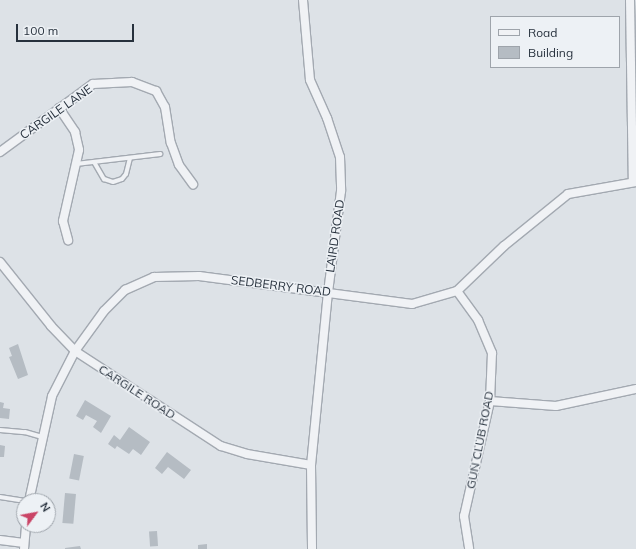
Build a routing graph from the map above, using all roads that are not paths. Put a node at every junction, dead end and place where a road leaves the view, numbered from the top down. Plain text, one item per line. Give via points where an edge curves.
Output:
1 (303, 0) edge
2 (630, 0) edge
3 (59, 108) junction
4 (0, 152) edge
5 (160, 154) dead end
6 (130, 158) junction
7 (94, 162) junction
8 (76, 164) junction
9 (634, 182) edge
10 (193, 184) dead end
11 (68, 240) dead end
12 (0, 262) edge
13 (457, 291) junction
14 (328, 292) junction
15 (75, 352) junction
16 (636, 389) edge
17 (490, 401) junction
18 (0, 430) edge
19 (42, 437) junction
20 (311, 465) junction
21 (32, 493) edge
22 (0, 497) edge
23 (16, 500) edge
24 (25, 533) edge
25 (0, 540) edge
26 (24, 546) edge
27 (312, 549) edge
28 (469, 549) edge

1 - 14 street, LAIRD ROAD via 310,80 328,118 340,157 341,191
2 - 9 street
3 - 4 street, CARGILE LANE
3 - 8 street via 75,132 79,150
3 - 10 street, CARGILE LANE via 93,84 132,82 156,92 165,107 171,143 179,165
5 - 6 lane
6 - 7 lane
6 - 7 lane via 126,174 122,179 113,182 104,179
7 - 8 lane
8 - 11 street via 63,221
9 - 13 street, SEDBERRY ROAD via 568,194 504,246
12 - 15 street, CARGILE ROAD
13 - 14 street, SEDBERRY ROAD via 412,304
13 - 17 street, GUN CLUB ROAD via 478,320 492,353
14 - 15 street, SEDBERRY ROAD via 199,276 154,277 125,290 104,311
14 - 20 street, LAIRD ROAD
15 - 19 street, SEDBERRY ROAD via 52,396
15 - 20 street, CARGILE ROAD via 221,446 247,454
16 - 17 street via 556,406
17 - 28 street, GUN CLUB ROAD via 464,516
18 - 19 lane
19 - 21 street, SEDBERRY ROAD
20 - 27 street, LAIRD ROAD
22 - 23 lane
24 - 26 street
25 - 26 street

